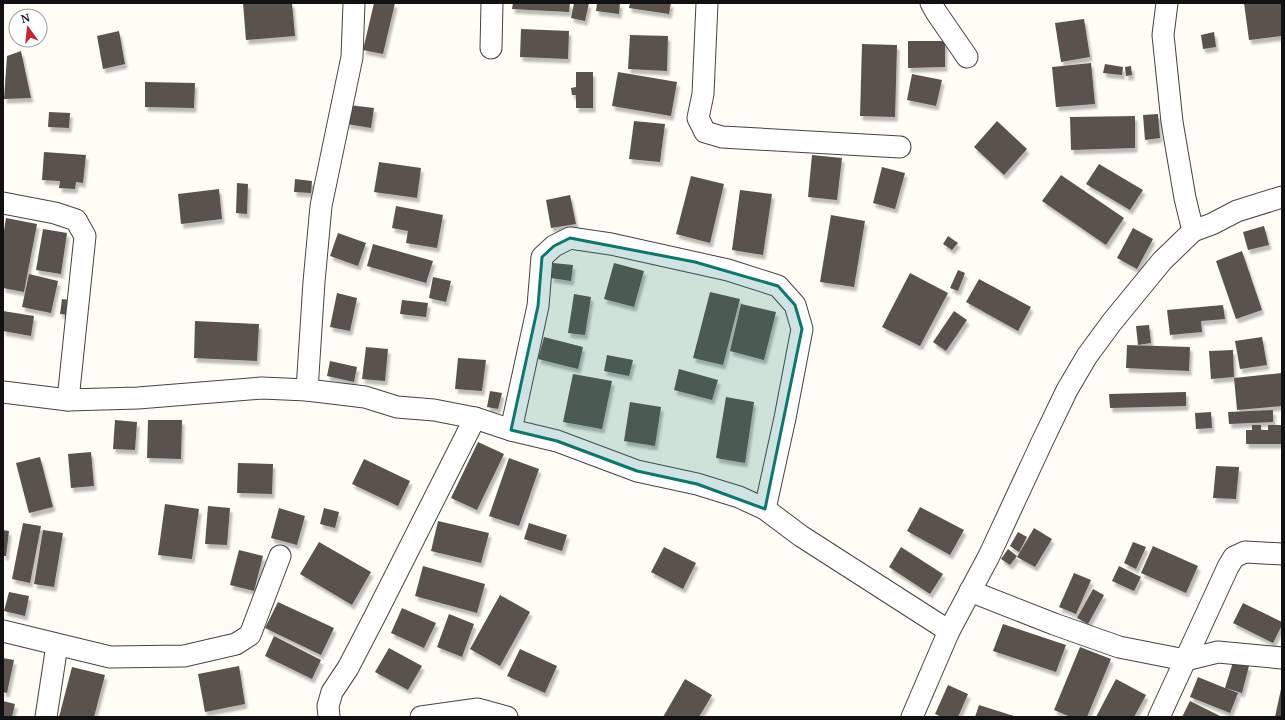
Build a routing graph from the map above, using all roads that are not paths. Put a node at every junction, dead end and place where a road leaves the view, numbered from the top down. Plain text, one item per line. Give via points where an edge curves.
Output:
1 (354, 3) edge
2 (492, 3) edge
3 (707, 3) edge
4 (931, 3) edge
5 (1167, 3) edge
6 (491, 48) dead end
7 (967, 57) dead end
8 (900, 147) dead end
9 (1282, 197) edge
10 (3, 203) edge
11 (1193, 231) junction
12 (307, 390) junction
13 (3, 392) edge
14 (68, 400) junction
15 (475, 418) junction
16 (511, 430) junction
17 (765, 509) junction
18 (1282, 554) edge
19 (280, 556) dead end
20 (970, 591) junction
21 (3, 630) edge
22 (949, 630) junction
23 (57, 645) junction
24 (1282, 658) edge
25 (1186, 660) junction
26 (46, 717) edge
27 (329, 717) edge
28 (421, 717) edge
29 (507, 717) edge
30 (912, 717) edge
31 (1159, 717) edge

1 - 12 street via 352,56 321,206
2 - 6 street
3 - 8 street via 703,94 698,118 704,132 722,137
4 - 7 street
5 - 11 street via 1162,35 1172,122
9 - 11 street via 1237,211
10 - 14 street via 55,213 76,220 85,236
11 - 20 street via 1162,262 1086,356
12 - 14 street via 262,388 138,398
12 - 15 street via 365,397 397,407 434,410
13 - 14 street
15 - 16 street
15 - 27 street via 376,616 332,692 328,706
16 - 17 street via 557,441 637,471 704,486 739,497
16 - 17 street via 538,306 542,257 554,246 570,238 611,244 728,270 778,286 795,305 802,328
17 - 22 street via 802,536
18 - 25 street via 1244,552 1234,557
19 - 23 street via 250,635 236,644 184,656 110,657
20 - 22 street
20 - 25 street via 1118,647
21 - 23 street
22 - 30 street
23 - 26 street
24 - 25 street via 1218,652
25 - 31 street
28 - 29 street via 478,708

